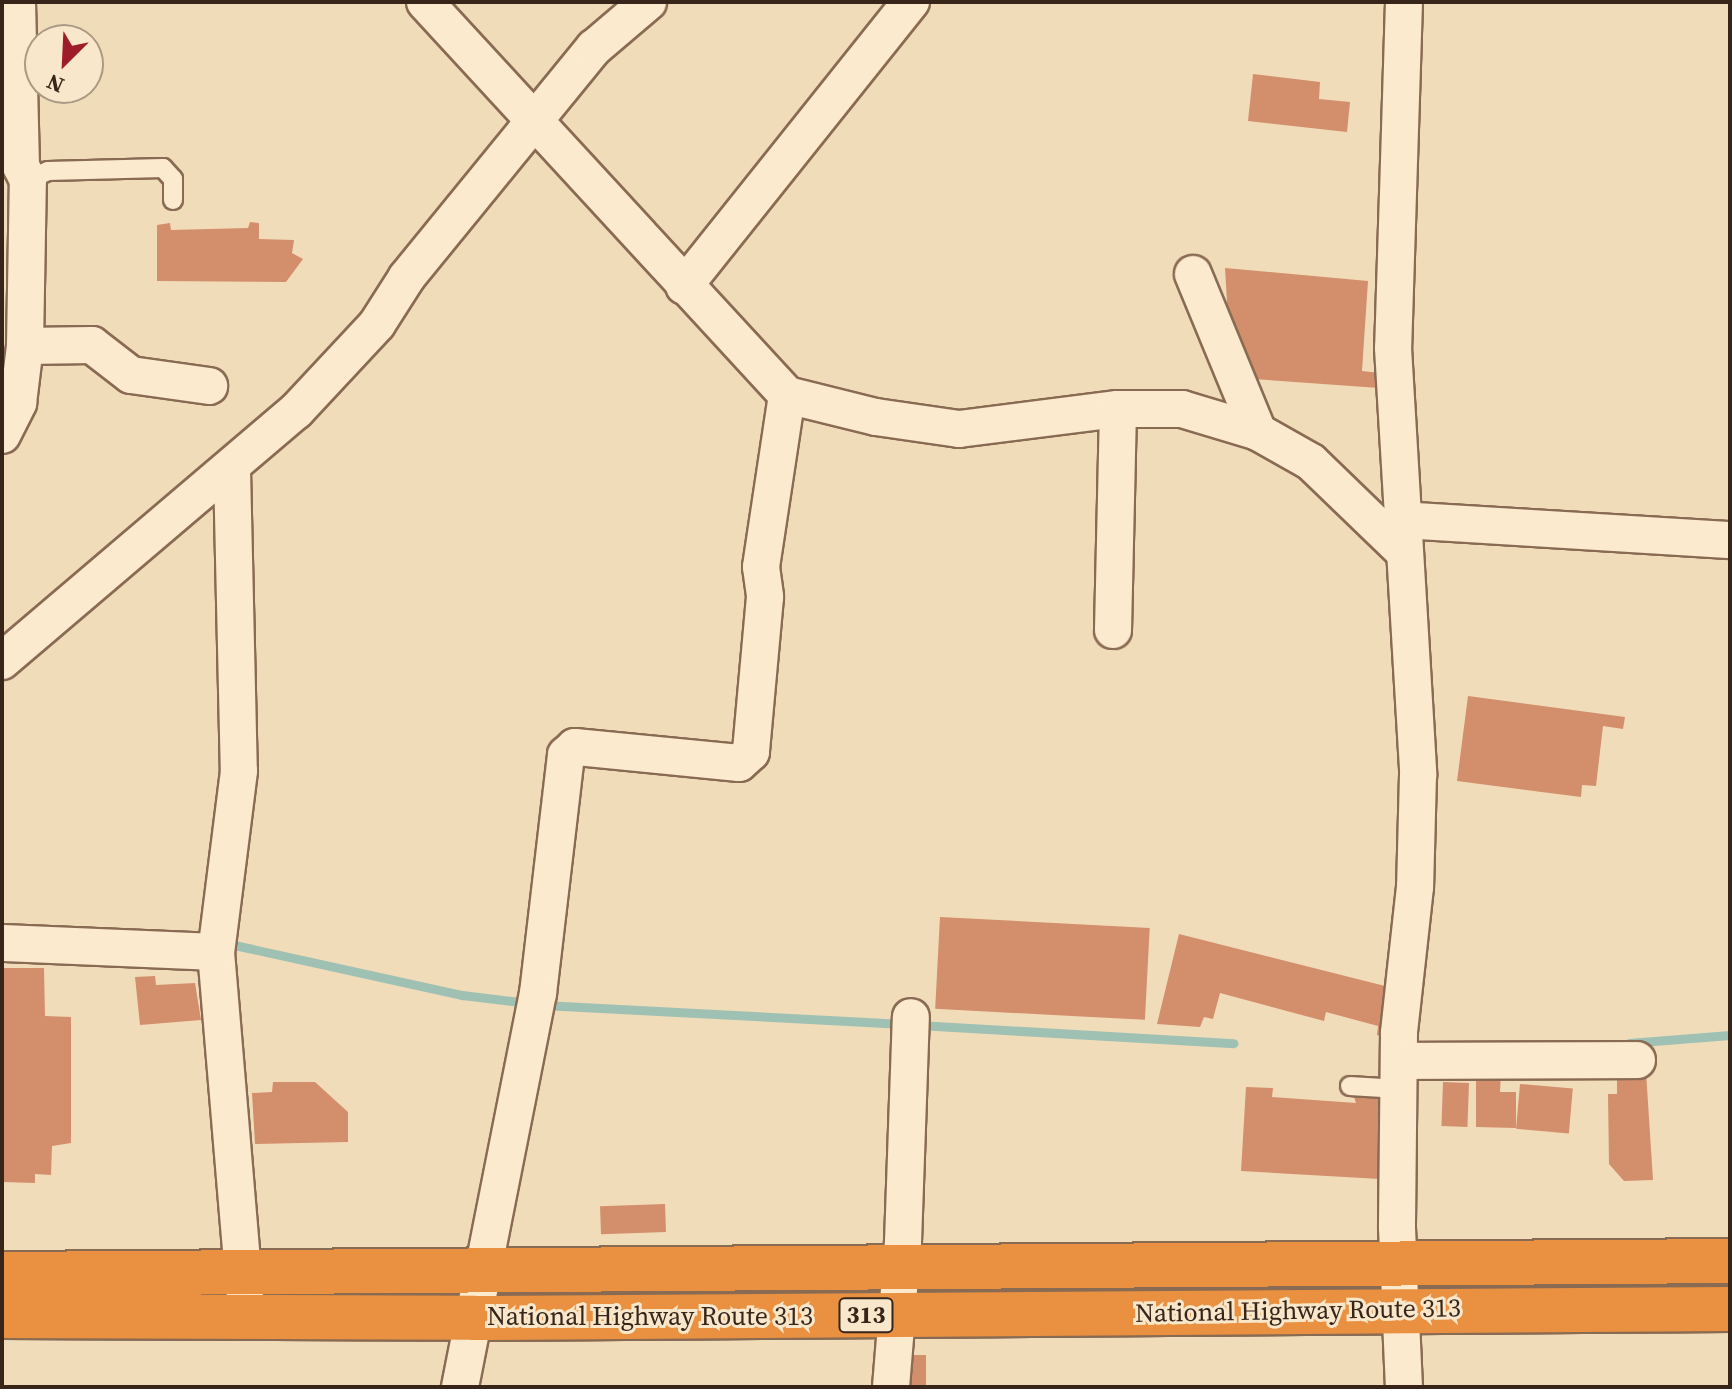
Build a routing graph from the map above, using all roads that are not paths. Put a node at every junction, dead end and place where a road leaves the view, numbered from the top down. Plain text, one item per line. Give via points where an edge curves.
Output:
1 (17, 2) edge
2 (425, 2) edge
3 (648, 2) edge
4 (911, 2) edge
5 (1404, 2) edge
6 (536, 120) junction
7 (28, 180) junction
8 (173, 200) dead end
9 (1193, 274) dead end
10 (684, 286) junction
11 (25, 346) junction
12 (209, 386) dead end
13 (787, 395) junction
14 (1118, 409) junction
15 (1258, 432) junction
16 (2, 435) edge
17 (232, 470) junction
18 (1401, 534) junction
19 (1730, 540) edge
20 (1113, 630) dead end
21 (2, 661) edge
22 (2, 943) edge
23 (218, 946) junction
24 (910, 1025) dead end
25 (1637, 1060) dead end
26 (1399, 1075) junction
27 (1350, 1086) dead end
28 (1730, 1261) edge
29 (1399, 1262) junction
30 (901, 1266) junction
31 (2, 1274) edge
32 (484, 1274) junction
33 (244, 1275) junction
34 (1401, 1308) junction
35 (1730, 1309) edge
36 (897, 1315) junction
37 (2, 1316) edge
38 (247, 1318) junction
39 (475, 1318) junction
40 (460, 1387) edge
41 (891, 1387) edge
42 (1404, 1387) edge

1 - 7 street via 21,166
2 - 6 street
3 - 6 street via 594,48
4 - 10 street
5 - 18 street via 1392,233
6 - 10 street
6 - 17 street via 407,277 377,324
7 - 8 lane via 48,171 163,168 170,171
7 - 11 street
9 - 15 street
10 - 13 street
11 - 12 street via 92,345 131,375
11 - 16 street via 18,403
13 - 14 street via 876,417 959,429
13 - 32 street via 761,567 765,597 751,752 739,763 575,747 566,755 536,1004
14 - 15 street via 1182,409
14 - 20 street
15 - 18 street via 1321,470
17 - 21 street
17 - 23 street via 239,771
18 - 19 street
18 - 26 street via 1418,775 1415,887 1405,951
22 - 23 street
23 - 33 street
24 - 30 street
25 - 26 street
26 - 27 lane
26 - 29 street
28 - 29 highway, National Highway Route 313 / 313
29 - 30 highway, National Highway Route 313 / 313
29 - 34 street
30 - 32 highway, National Highway Route 313 / 313
30 - 36 street
31 - 33 highway, National Highway Route 313 / 313
32 - 33 highway, National Highway Route 313 / 313
32 - 39 street
33 - 38 street
34 - 35 highway, National Highway Route 313 / 313
34 - 36 highway, National Highway Route 313 / 313
34 - 42 street
36 - 39 highway, National Highway Route 313 / 313
36 - 41 street
37 - 38 highway, National Highway Route 313 / 313
38 - 39 highway, National Highway Route 313 / 313
39 - 40 street

